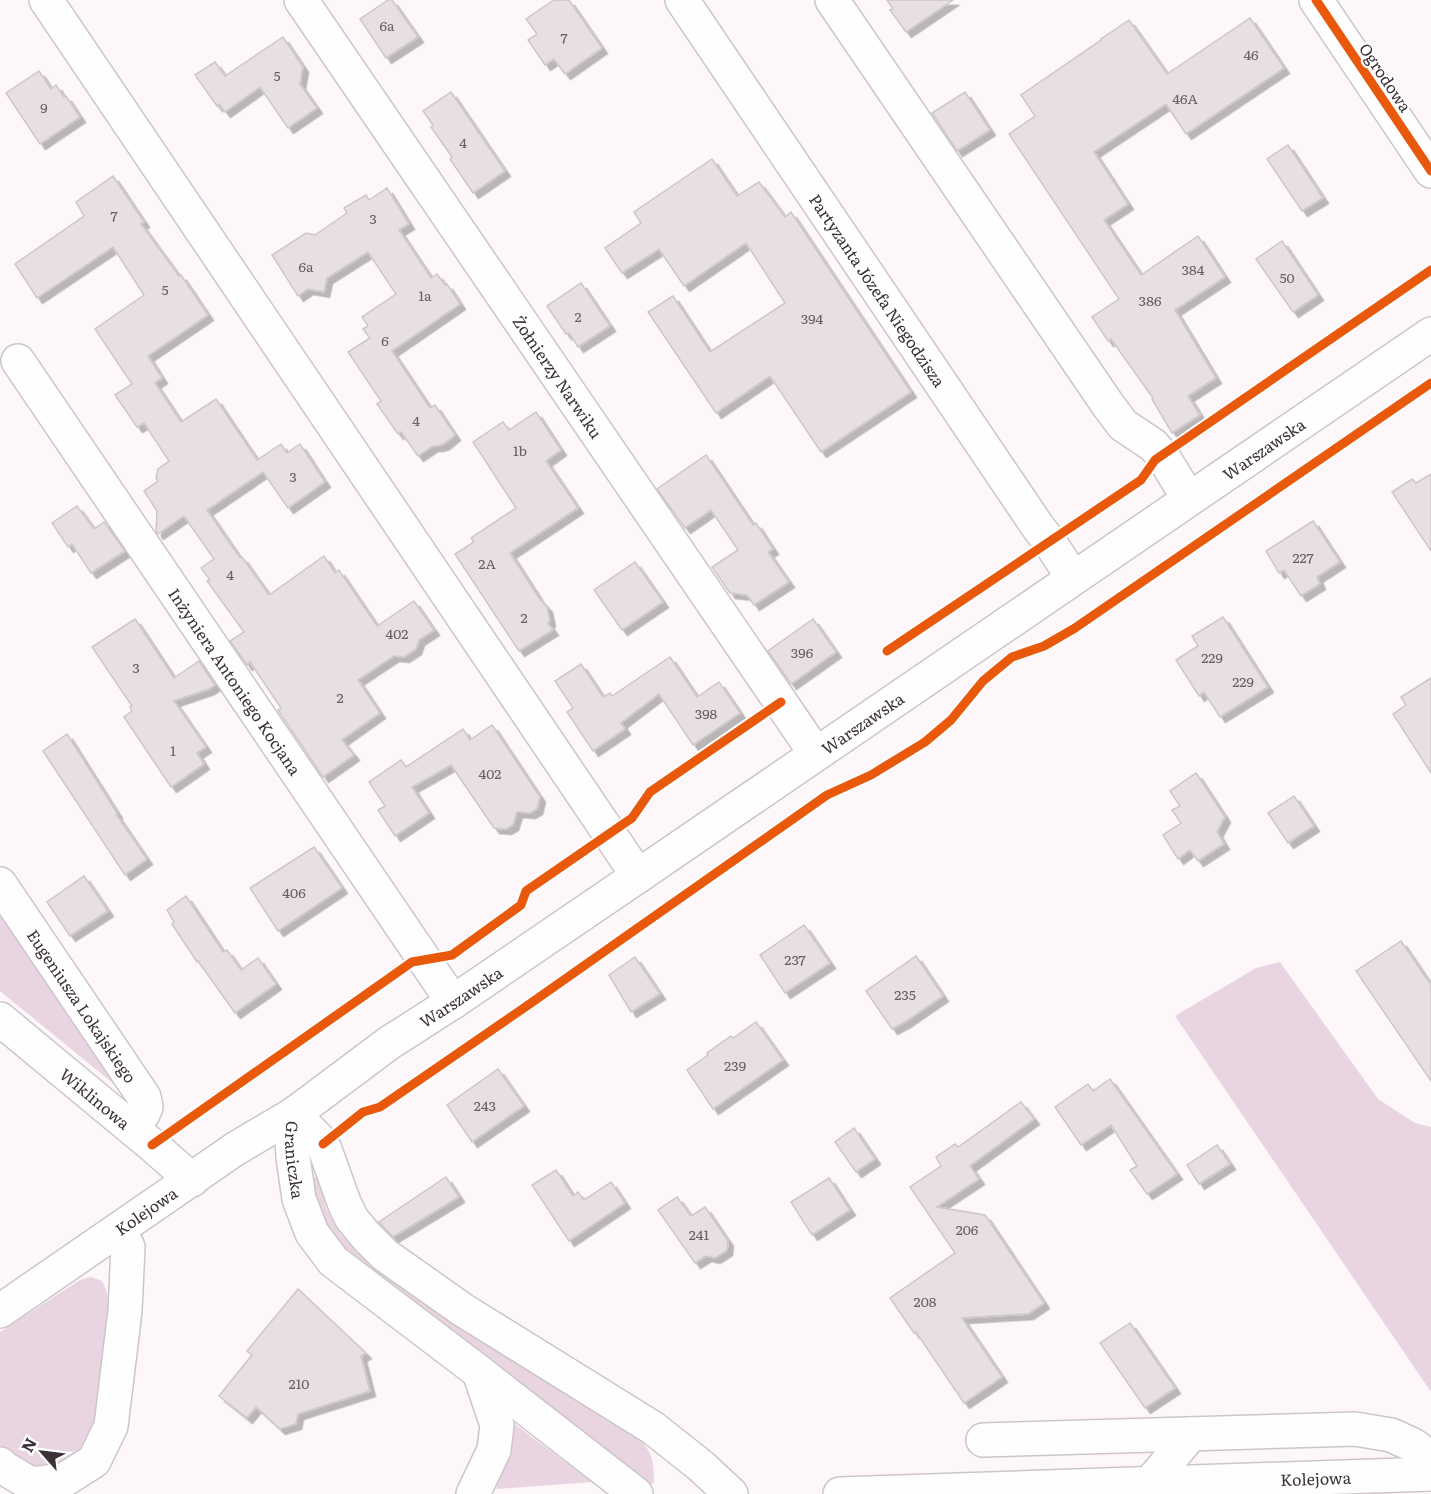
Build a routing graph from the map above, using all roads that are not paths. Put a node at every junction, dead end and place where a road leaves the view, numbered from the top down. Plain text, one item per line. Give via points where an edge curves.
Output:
1 (46, 0) edge
2 (302, 0) edge
3 (682, 0) edge
4 (832, 0) edge
5 (1316, 0) edge
6 (1431, 171) edge
7 (1431, 334) edge
8 (18, 361) dead end
9 (1189, 499) junction
10 (1073, 578) junction
11 (816, 754) junction
12 (638, 876) junction
13 (0, 884) edge
14 (453, 1002) junction
15 (0, 1019) edge
16 (294, 1114) junction
17 (131, 1127) junction
18 (192, 1180) junction
19 (118, 1230) junction
20 (0, 1311) edge
21 (479, 1372) junction
22 (1191, 1434) junction
23 (982, 1440) dead end
24 (1431, 1458) edge
25 (0, 1464) edge
26 (1431, 1474) edge
27 (1149, 1484) junction
28 (473, 1494) edge
29 (636, 1494) edge
30 (731, 1494) edge
31 (840, 1494) edge

1 - 12 main road
2 - 11 main road, Żołnierzy Narwiku
3 - 10 main road, Partyzanta Józefa Niegodzisza
4 - 9 main road via 1108,405 1123,425 1162,455
5 - 6 main road, Ogrodowa
7 - 9 main road, Warszawska
8 - 14 main road, Inżyniera Antoniego Kocjana
9 - 10 main road, Warszawska
10 - 11 main road, Warszawska
11 - 12 main road, Warszawska
12 - 14 main road, Warszawska
13 - 17 main road, Eugeniusza Lokajskiego via 144,1097 143,1114
14 - 16 main road, Warszawska via 389,1043
15 - 17 main road, Wiklinowa
16 - 18 main road, Kolejowa
16 - 21 main road, Graniczka via 292,1141 299,1199 312,1233 333,1261
16 - 30 main road, Graniczka via 323,1144 352,1219 385,1254 463,1310 653,1428
17 - 18 main road, Wiklinowa
18 - 19 main road, Kolejowa
19 - 20 main road, Kolejowa
19 - 25 main road via 128,1247 125,1311 111,1426 94,1461 64,1480 31,1484
21 - 28 main road via 497,1425 494,1450
21 - 29 main road, Graniczka
22 - 23 main road
22 - 24 main road via 1355,1429 1391,1435
22 - 27 main road
26 - 27 main road, Kolejowa
27 - 31 main road, Kolejowa

